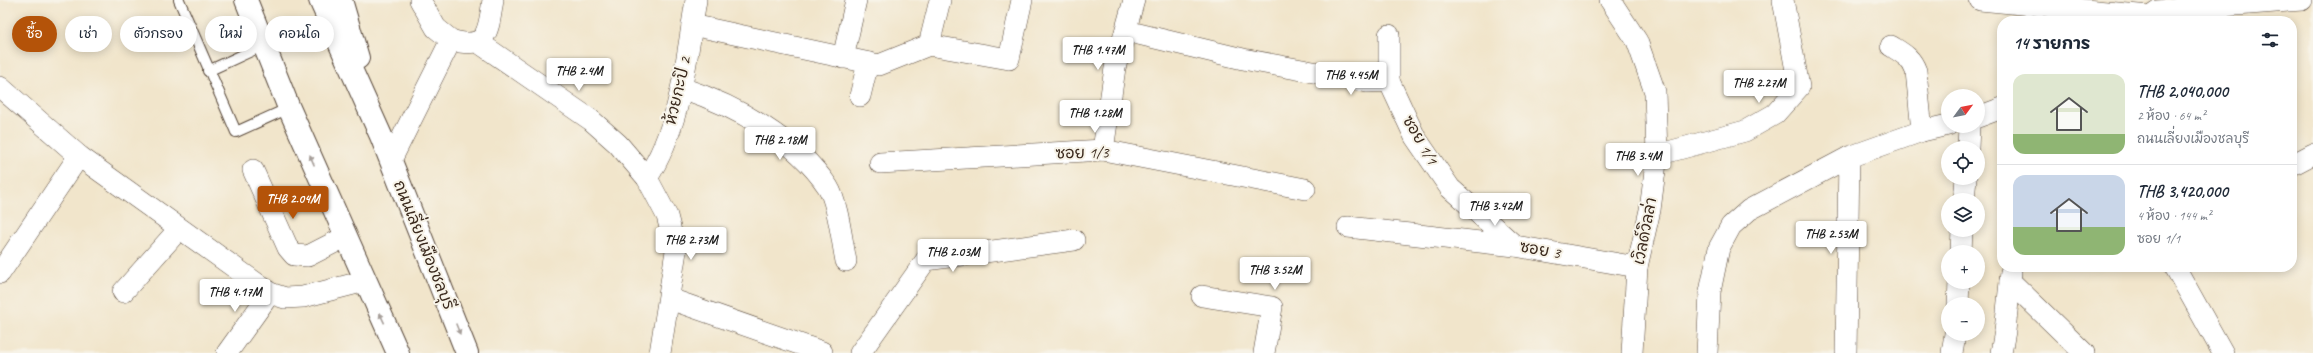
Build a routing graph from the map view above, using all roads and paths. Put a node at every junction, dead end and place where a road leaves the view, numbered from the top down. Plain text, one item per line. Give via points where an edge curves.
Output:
1 (179, 0) edge
2 (246, 0) edge
3 (320, 0) edge
4 (341, 0) edge
5 (420, 0) edge
6 (493, 0) edge
7 (696, 0) edge
8 (856, 0) edge
9 (940, 0) edge
10 (1022, 0) edge
11 (1134, 0) edge
12 (1610, 0) edge
13 (1783, 0) edge
14 (1980, 0) edge
15 (2302, 0) edge
16 (2153, 12) edge
17 (692, 25) junction
18 (1126, 31) junction
19 (1390, 35) dead end
20 (451, 40) junction
21 (478, 42) junction
22 (264, 45) junction
23 (929, 45) junction
24 (1890, 46) dead end
25 (843, 58) junction
26 (868, 63) junction
27 (208, 71) junction
28 (1389, 81) junction
29 (0, 87) edge
30 (682, 88) junction
31 (860, 96) dead end
32 (289, 108) junction
33 (1997, 110) edge
34 (1985, 114) edge
35 (1941, 127) edge
36 (1922, 131) junction
37 (381, 136) junction
38 (1103, 150) junction
39 (2313, 154) edge
40 (1658, 155) junction
41 (79, 156) junction
42 (1849, 157) junction
43 (391, 160) junction
44 (2297, 162) edge
45 (880, 163) dead end
46 (253, 170) dead end
47 (647, 178) junction
48 (1304, 189) dead end
49 (1348, 227) dead end
50 (179, 229) junction
51 (345, 237) junction
52 (1074, 240) dead end
53 (1515, 246) junction
54 (846, 261) dead end
55 (1637, 267) junction
56 (2178, 272) edge
57 (0, 273) edge
58 (2011, 274) edge
59 (365, 281) junction
60 (123, 292) dead end
61 (270, 293) junction
62 (1202, 296) dead end
63 (670, 299) junction
64 (1954, 341) edge
65 (822, 352) dead end
66 (227, 353) edge
67 (398, 353) edge
68 (467, 353) edge
69 (660, 353) edge
70 (860, 353) edge
71 (1264, 353) edge
72 (1632, 353) edge
73 (1707, 353) edge
74 (1846, 353) edge
75 (1952, 353) edge
76 (2001, 353) edge
77 (2084, 353) edge
78 (2223, 353) edge

1 - 27 lane
2 - 22 highway
3 - 37 highway
4 - 37 highway
5 - 20 street via 436,28
6 - 21 street via 487,34
7 - 17 street, ห้วยกะปิ 2
8 - 25 street
9 - 23 street
10 - 23 street via 1009,59
11 - 18 street
12 - 40 street, เวิลด์วิลล่า via 1637,41 1655,92
13 - 40 street via 1799,87 1775,114 1745,131
14 - 16 street
15 - 16 street
17 - 25 street
17 - 30 street, ห้วยกะปิ 2
18 - 28 street via 1243,59 1367,82
18 - 38 street via 1115,68
19 - 28 street
20 - 21 street via 466,44
20 - 43 street
21 - 47 street via 591,120 618,144
22 - 27 lane
22 - 32 highway
23 - 26 street via 879,65
24 - 36 street via 1909,57 1913,63
25 - 26 street
26 - 31 street
27 - 32 lane via 236,132
28 - 53 street, ซอย 1/1 via 1416,137 1450,188
29 - 41 street
30 - 47 street, ห้วยกะปิ 2 via 661,158
30 - 54 street via 738,110 803,157 828,188 839,221
51 -> 32 highway
33 - 34 street
35 - 36 street
36 - 42 street
37 - 43 highway, ถนนเลี่ยงเมืองชลบุรี
38 - 45 street, ซอย 1/3
38 - 48 street, ซอย 1/3
39 - 44 street
40 - 55 street, เวิลด์วิลล่า via 1650,210
41 - 50 street
41 - 57 street
42 - 73 street via 1749,210 1732,226 1719,248 1710,292
42 - 74 street
43 -> 68 highway, ถนนเลี่ยงเมืองชลบุรี
46 - 51 street via 288,248 294,255 308,256
47 - 63 street via 667,216 676,251
49 - 53 street, ซอย 3
50 - 60 street
50 - 61 street
51 - 59 highway
52 - 70 street via 926,260
53 - 55 street, ซอย 3
55 - 72 street, เวิลด์วิลล่า
56 - 78 street
58 - 76 street via 2006,331
58 - 77 street
59 - 61 street via 303,297 285,298
67 -> 59 highway
61 - 66 street
62 - 71 street via 1272,307
63 - 65 street
63 - 69 street
64 - 75 street

